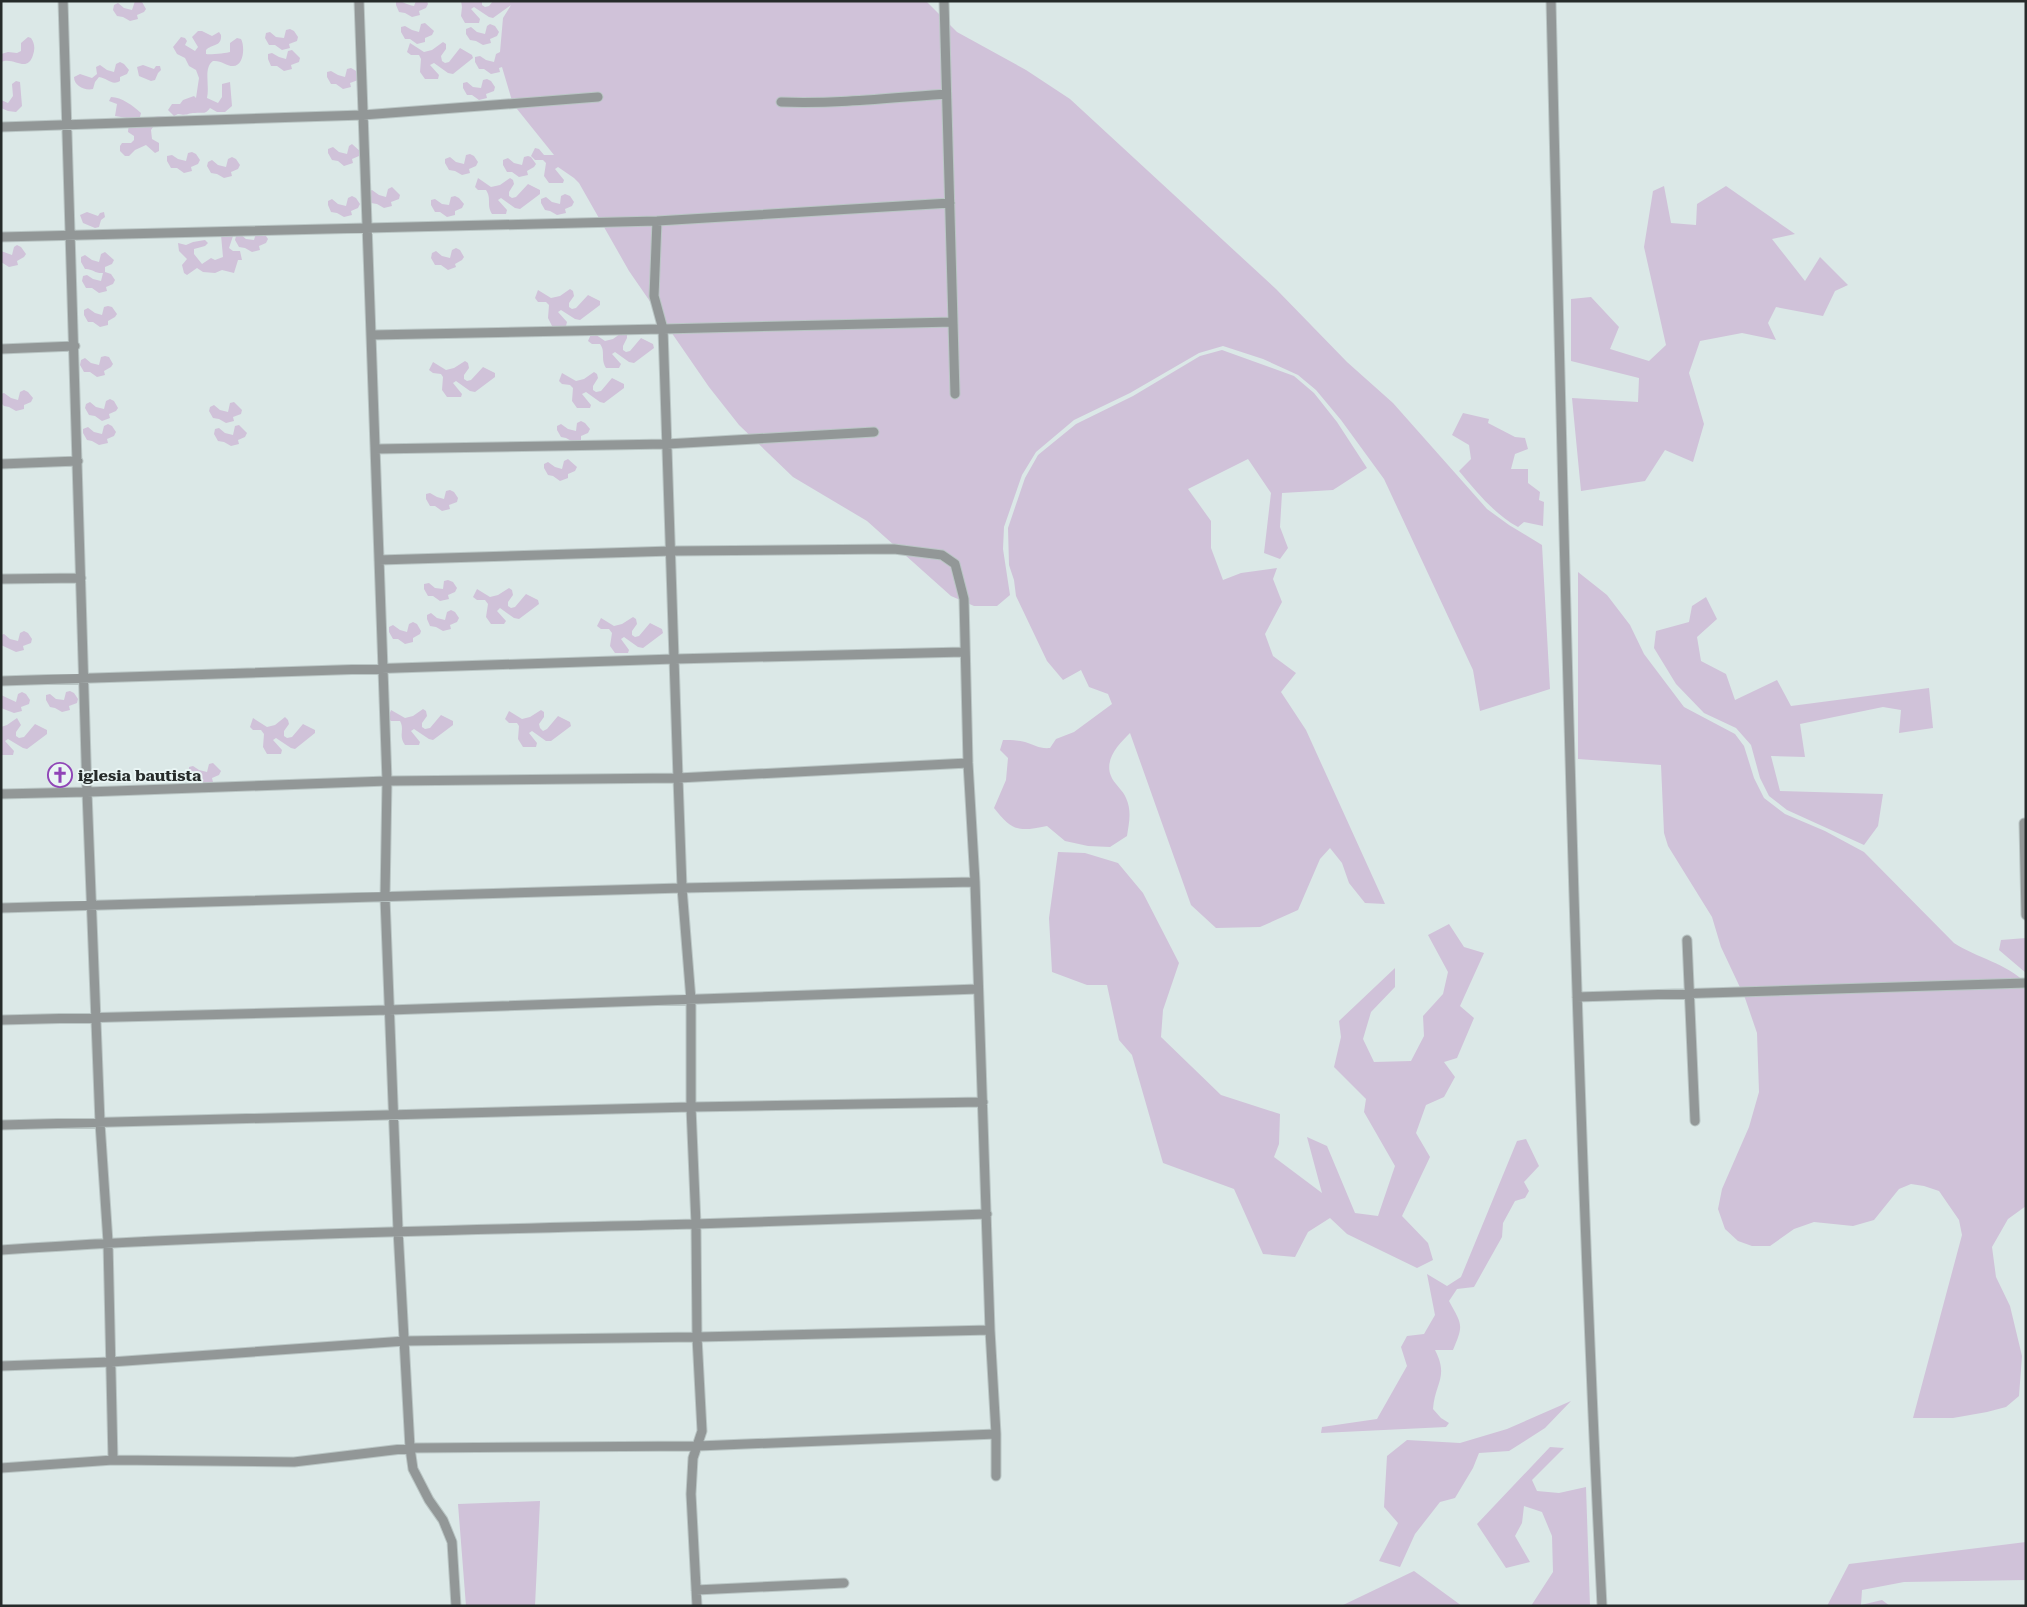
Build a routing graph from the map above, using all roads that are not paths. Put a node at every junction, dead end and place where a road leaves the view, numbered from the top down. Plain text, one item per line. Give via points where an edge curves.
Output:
1 (63, 1) edge
2 (359, 1) edge
3 (944, 1) edge
4 (1551, 1) edge
5 (946, 94) junction
6 (598, 97) dead end
7 (781, 102) dead end
8 (363, 115) junction
9 (66, 125) junction
10 (1, 127) edge
11 (950, 203) junction
12 (657, 221) junction
13 (367, 227) junction
14 (72, 234) junction
15 (1, 237) edge
16 (953, 322) junction
17 (664, 329) junction
18 (371, 335) junction
19 (75, 346) junction
20 (1, 349) edge
21 (954, 394) dead end
22 (874, 432) dead end
23 (667, 444) junction
24 (375, 449) junction
25 (78, 461) junction
26 (1, 464) edge
27 (672, 551) junction
28 (379, 560) junction
29 (81, 578) junction
30 (1, 579) edge
31 (964, 652) junction
32 (674, 660) junction
33 (383, 668) junction
34 (84, 679) junction
35 (1, 681) edge
36 (968, 763) junction
37 (678, 778) junction
38 (387, 781) junction
39 (87, 792) junction
40 (1, 794) edge
41 (2024, 823) dead end
42 (975, 882) junction
43 (682, 888) junction
44 (385, 898) junction
45 (92, 905) junction
46 (1, 908) edge
47 (2026, 915) edge
48 (1687, 940) dead end
49 (2026, 982) edge
50 (978, 989) junction
51 (1690, 994) junction
52 (1577, 997) junction
53 (691, 1000) junction
54 (389, 1010) junction
55 (96, 1018) junction
56 (1, 1020) edge
57 (983, 1102) junction
58 (691, 1107) junction
59 (393, 1116) junction
60 (1695, 1121) dead end
61 (100, 1123) junction
62 (1, 1125) edge
63 (988, 1214) junction
64 (696, 1224) junction
65 (398, 1230) junction
66 (108, 1242) junction
67 (1, 1250) edge
68 (990, 1330) junction
69 (697, 1337) junction
70 (405, 1341) junction
71 (111, 1362) junction
72 (1, 1366) edge
73 (996, 1434) junction
74 (698, 1446) junction
75 (410, 1448) junction
76 (113, 1460) junction
77 (1, 1468) edge
78 (996, 1476) dead end
79 (844, 1583) dead end
80 (696, 1590) junction
81 (456, 1606) edge
82 (697, 1606) edge
83 (1602, 1606) edge

1 - 9 street
2 - 8 street
3 - 5 street
4 - 52 street
5 - 7 street via 834,103
5 - 11 street
6 - 8 street
8 - 9 street
8 - 13 street
9 - 10 street
9 - 14 street
11 - 12 street
11 - 16 street
12 - 13 street
12 - 17 street via 654,296
13 - 14 street
13 - 18 street
14 - 15 street
14 - 19 street
16 - 17 street
16 - 21 street
17 - 18 street
17 - 23 street
18 - 24 street
19 - 20 street
19 - 25 street
22 - 23 street
23 - 24 street
23 - 27 street
24 - 28 street
25 - 26 street
25 - 29 street
27 - 28 street
27 - 31 street via 894,548 942,555 955,564 959,575 964,599
27 - 32 street
28 - 33 street
29 - 30 street
29 - 34 street
31 - 32 street
31 - 36 street
32 - 33 street
32 - 37 street
33 - 34 street
33 - 38 street
34 - 35 street
34 - 39 street
36 - 37 street
36 - 42 street
37 - 38 street
37 - 43 street
38 - 39 street
38 - 44 street
39 - 40 street
39 - 45 street
41 - 47 street
42 - 43 street
42 - 50 street
43 - 44 street
43 - 53 street
44 - 45 street
44 - 54 street
45 - 46 street
45 - 55 street
48 - 51 street
49 - 51 street
50 - 53 street
50 - 57 street
51 - 52 street
51 - 60 street
52 - 83 street
53 - 54 street
53 - 58 street
54 - 55 street
54 - 59 street
55 - 56 street
55 - 61 street
57 - 58 street
57 - 63 street
58 - 59 street
58 - 64 street
59 - 61 street
59 - 65 street
61 - 62 street
61 - 66 street
63 - 64 street
63 - 68 street
64 - 65 street
64 - 69 street
65 - 66 street
65 - 70 street
66 - 67 street
66 - 71 street
68 - 69 street
68 - 73 street
69 - 70 street
69 - 74 street via 702,1431
70 - 71 street
70 - 75 street
71 - 72 street
71 - 76 street
73 - 74 street
73 - 78 street
74 - 75 street
74 - 80 street via 693,1458 691,1494
75 - 76 street via 294,1462
75 - 81 street via 413,1469 452,1542
76 - 77 street
79 - 80 street
80 - 82 street

